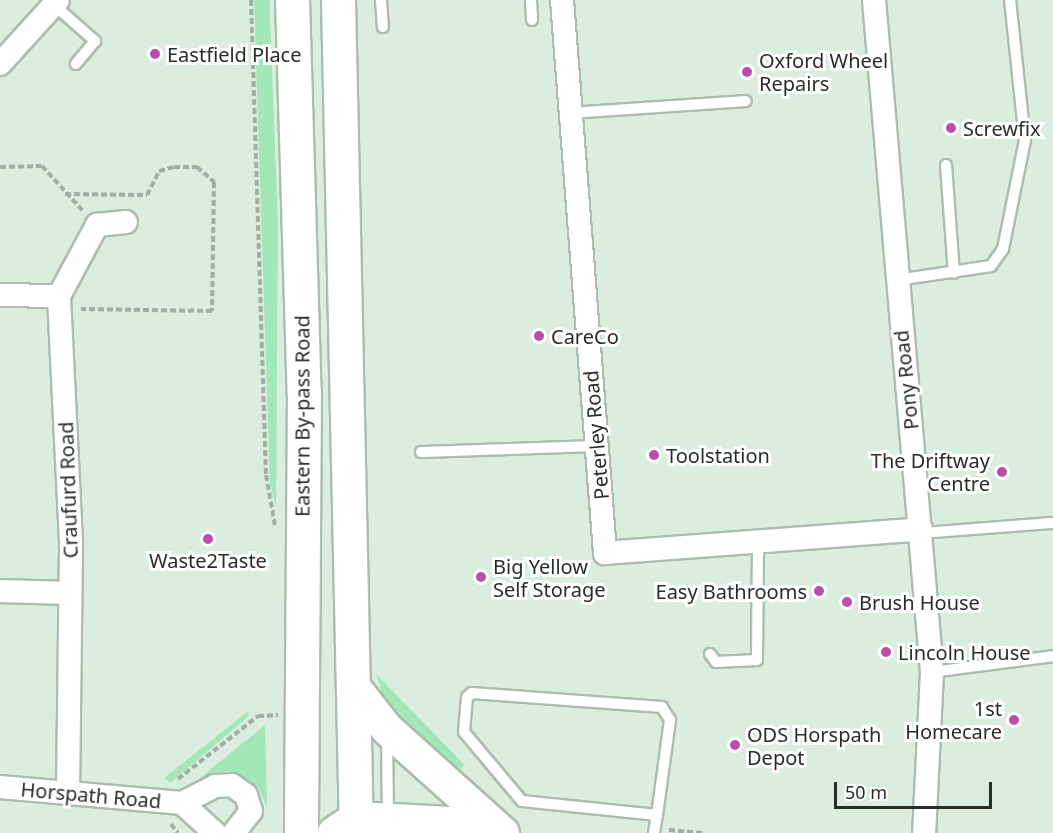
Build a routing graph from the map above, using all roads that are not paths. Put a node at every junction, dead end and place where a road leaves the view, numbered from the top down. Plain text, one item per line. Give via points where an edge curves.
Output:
1 (292, 0) edge
2 (338, 0) edge
3 (381, 0) edge
4 (531, 0) edge
5 (562, 0) edge
6 (874, 0) edge
7 (1010, 0) edge
8 (56, 2) edge
9 (532, 20) dead end
10 (383, 27) dead end
11 (0, 64) edge
12 (76, 64) dead end
13 (746, 101) dead end
14 (570, 113) junction
15 (946, 165) dead end
16 (126, 222) dead end
17 (954, 273) junction
18 (896, 280) junction
19 (0, 295) edge
20 (59, 302) junction
21 (597, 446) junction
22 (421, 452) dead end
23 (1053, 523) edge
24 (922, 531) junction
25 (758, 543) junction
26 (0, 591) edge
27 (70, 593) junction
28 (710, 654) dead end
29 (1053, 656) edge
30 (932, 672) junction
31 (354, 687) junction
32 (387, 729) junction
33 (0, 787) edge
34 (68, 793) junction
35 (182, 803) junction
36 (657, 815) junction
37 (388, 826) edge
38 (308, 827) edge
39 (349, 828) edge
40 (215, 833) edge
41 (234, 833) edge
42 (497, 833) edge
43 (503, 833) edge
44 (654, 833) edge
45 (924, 833) edge

1 - 38 highway, Eastern By-pass Road via 304,393
2 - 31 highway
3 - 10 lane
4 - 9 lane
5 - 14 street, Peterley Road
6 - 18 street, Pony Road
7 - 17 lane via 1025,140 1003,249 991,266
8 - 11 street
8 - 12 lane via 95,40
13 - 14 lane
14 - 21 street, Peterley Road
15 - 17 lane
16 - 20 street via 97,225
17 - 18 lane
18 - 24 street, Pony Road
19 - 20 street
20 - 27 street, Craufurd Road
21 - 22 lane
21 - 25 street, Peterley Road via 605,553
23 - 24 lane
24 - 25 street, Peterley Road
24 - 30 street, Pony Road
25 - 28 lane via 757,660 716,662
26 - 27 street
27 - 34 street, Craufurd Road
29 - 30 lane
30 - 45 street, Pony Road
31 - 32 street
31 - 39 highway
32 - 37 lane
32 - 43 street
33 - 34 street, Horspath Road
34 - 35 street, Horspath Road
35 - 40 street, Horspath Road
35 - 41 street, Horspath Road via 223,784 240,788 251,811
36 - 36 lane via 670,720 662,707 472,693 467,697 464,732 522,801
36 - 44 lane
37 - 39 street
37 - 42 street via 468,824

